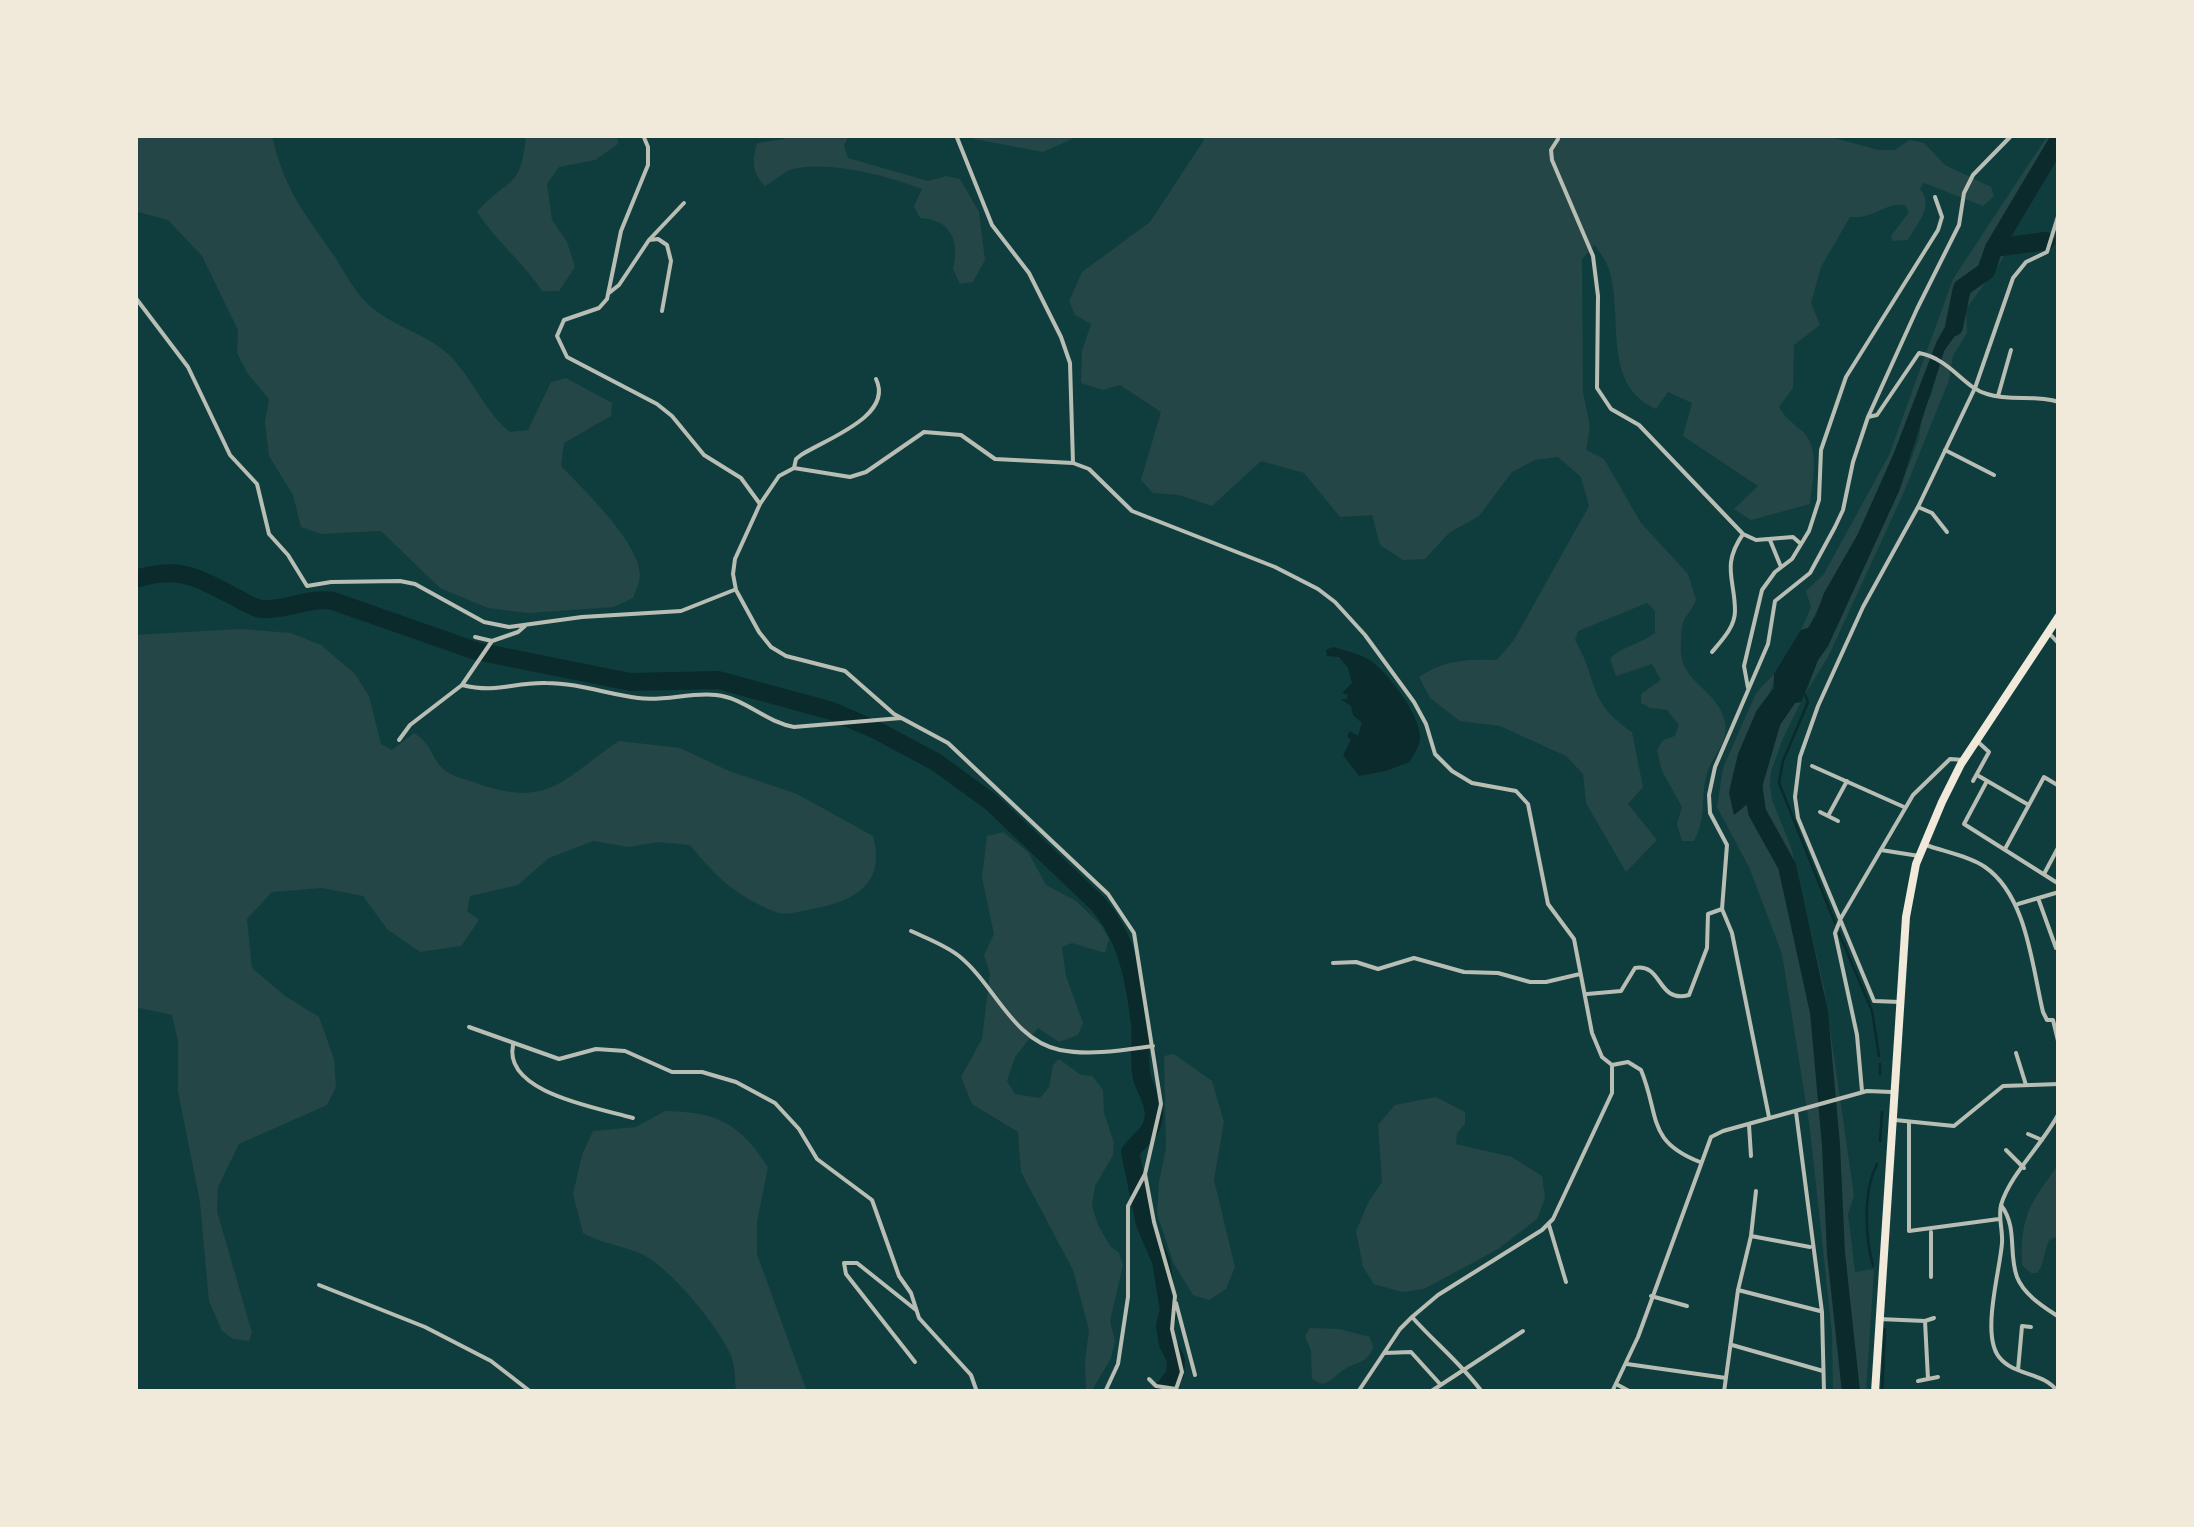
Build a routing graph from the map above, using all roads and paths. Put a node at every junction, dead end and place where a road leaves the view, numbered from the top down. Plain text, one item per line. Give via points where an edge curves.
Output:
1 (642, 135) edge
2 (956, 135) edge
3 (2012, 135) edge
4 (1558, 139) dead end
5 (1935, 197) dead end
6 (684, 203) dead end
7 (2059, 214) edge
8 (649, 240) junction
9 (609, 293) junction
10 (135, 297) edge
11 (662, 310) dead end
12 (2011, 350) dead end
13 (876, 379) dead end
14 (1975, 388) junction
15 (1998, 396) junction
16 (2059, 402) edge
17 (1868, 417) junction
18 (1944, 450) junction
19 (1073, 463) junction
20 (794, 468) junction
21 (1994, 475) dead end
22 (760, 504) junction
23 (1918, 507) junction
24 (1947, 532) dead end
25 (1744, 534) junction
26 (1770, 540) junction
27 (1801, 544) junction
28 (1780, 568) junction
29 (736, 590) junction
30 (2059, 616) edge
31 (525, 625) junction
32 (2048, 632) junction
33 (474, 637) dead end
34 (492, 641) junction
35 (2059, 644) edge
36 (1712, 652) dead end
37 (462, 685) junction
38 (1749, 693) junction
39 (902, 718) junction
40 (398, 740) dead end
41 (1977, 740) junction
42 (1964, 760) junction
43 (1812, 766) dead end
44 (1847, 781) junction
45 (1987, 781) junction
46 (2059, 786) edge
47 (2027, 804) junction
48 (1906, 808) junction
49 (1820, 812) dead end
50 (1828, 816) junction
51 (1838, 821) dead end
52 (1924, 844) junction
53 (2059, 846) edge
54 (2004, 849) junction
55 (1881, 850) junction
56 (1919, 856) junction
57 (2044, 874) junction
58 (2059, 884) edge
59 (2059, 892) edge
60 (2038, 898) junction
61 (2018, 904) junction
62 (1722, 909) junction
63 (1840, 918) junction
64 (911, 931) dead end
65 (2056, 948) dead end
66 (1333, 963) dead end
67 (1580, 974) junction
68 (1586, 994) junction
69 (1900, 1002) junction
70 (2056, 1018) edge
71 (469, 1027) dead end
72 (514, 1043) junction
73 (2059, 1044) edge
74 (1151, 1046) junction
75 (2016, 1053) dead end
76 (1612, 1065) junction
77 (2059, 1084) edge
78 (2026, 1086) junction
79 (1862, 1092) junction
80 (1896, 1093) junction
81 (1799, 1112) junction
82 (2059, 1113) edge
83 (1770, 1117) junction
84 (633, 1118) dead end
85 (1895, 1120) junction
86 (1909, 1122) junction
87 (1749, 1125) junction
88 (2028, 1134) dead end
89 (2043, 1140) junction
90 (2006, 1150) dead end
91 (1751, 1156) dead end
92 (1700, 1162) junction
93 (2024, 1168) junction
94 (1144, 1176) junction
95 (1756, 1190) dead end
96 (2001, 1205) junction
97 (1999, 1219) junction
98 (1549, 1224) junction
99 (1930, 1230) junction
100 (1751, 1236) junction
101 (1813, 1247) junction
102 (1931, 1277) dead end
103 (1566, 1282) dead end
104 (319, 1286) dead end
105 (1738, 1290) junction
106 (1175, 1296) junction
107 (1651, 1296) junction
108 (1687, 1306) dead end
109 (916, 1310) junction
110 (1822, 1312) junction
111 (1412, 1317) junction
112 (2059, 1317) edge
113 (1934, 1318) dead end
114 (1879, 1320) junction
115 (1926, 1321) junction
116 (2031, 1328) dead end
117 (1523, 1331) dead end
118 (1732, 1345) junction
119 (1384, 1354) junction
120 (915, 1362) dead end
121 (1626, 1364) junction
122 (1465, 1368) junction
123 (2018, 1370) junction
124 (1825, 1372) junction
125 (1194, 1376) dead end
126 (1938, 1377) dead end
127 (1726, 1378) junction
128 (1150, 1379) dead end
129 (1928, 1379) junction
130 (1918, 1382) dead end
131 (1616, 1384) junction
132 (1441, 1385) junction
133 (1175, 1390) edge
134 (531, 1392) edge
135 (977, 1392) edge
136 (1104, 1392) edge
137 (1358, 1392) edge
138 (1430, 1392) edge
139 (1482, 1392) edge
140 (1612, 1392) edge
141 (1631, 1392) edge
142 (1724, 1392) edge
143 (1824, 1392) edge
144 (1876, 1392) edge
145 (2058, 1392) edge

1 - 9 street via 648,165 621,231
2 - 19 street via 992,225 1029,272 1066,349
3 - 17 street via 1973,174 1959,225
4 - 25 street via 1552,160 1597,278 1602,399 1639,425
5 - 27 street via 1942,218 1938,230 1846,377 1821,450 1819,500
6 - 8 street
7 - 14 street via 2047,252 2012,278
8 - 9 street
8 - 11 street via 667,245 671,261
9 - 22 street via 599,308 564,320 560,348 584,368 657,404 704,455 742,478
10 - 31 street via 188,367 230,455 258,484 269,534 308,586 400,581 494,626
12 - 15 street
13 - 20 street via 878,401 870,414 801,455
14 - 15 street
14 - 17 street via 1924,353 1914,356 1881,410
14 - 18 street
15 - 16 street
17 - 38 street via 1843,510 1810,573 1775,601
18 - 21 street
18 - 23 street
19 - 20 street via 995,459 942,431 924,432 850,477
19 - 67 street via 1089,468 1132,511 1275,567 1335,602 1414,702 1435,754 1472,783 1516,791 1528,804 1548,904 1574,939
20 - 22 street via 779,476
22 - 29 street via 732,566
23 - 24 street
23 - 63 street via 1863,607 1800,758 1798,818
25 - 26 street
25 - 36 street via 1730,568 1733,622
26 - 27 street via 1793,537
26 - 28 street
27 - 28 street
28 - 38 street via 1762,590 1748,643
29 - 31 street via 681,611
29 - 39 street via 771,647 845,671
30 - 32 highway
31 - 34 street
32 - 35 street
32 - 41 highway
33 - 34 street
34 - 37 street
37 - 39 street via 500,690 540,682 640,699 710,694 744,703 782,725
37 - 40 street
38 - 62 street via 1709,794 1710,814 1726,844
39 - 74 street via 948,743 1108,894 1134,933
41 - 42 highway
41 - 45 street via 1989,752 1975,778
42 - 48 street via 1950,759
42 - 52 highway
43 - 44 street
44 - 48 street
44 - 50 street
45 - 47 street
45 - 54 street via 1964,824
46 - 47 street via 2044,777
47 - 54 street
48 - 55 street
49 - 50 street
50 - 51 street
52 - 56 highway
52 - 61 street via 1989,869
53 - 57 street
54 - 57 street
55 - 56 street
55 - 63 street
56 - 69 highway
57 - 58 street
59 - 60 street
60 - 61 street
60 - 65 street
61 - 70 street via 2042,1012 2047,1020
62 - 68 street via 1708,914 1707,948 1689,995 1670,995 1642,966 1621,991
62 - 83 street
63 - 69 street via 1874,1001
63 - 79 street via 1836,939
64 - 74 street via 960,958 1038,1042 1074,1052
66 - 67 street via 1378,969 1414,958 1530,982
67 - 68 street
68 - 76 street via 1596,1046
69 - 80 highway
70 - 73 street
71 - 72 street
72 - 84 street via 516,1071 536,1086
72 - 109 street via 560,1059 596,1049 625,1051 672,1072 736,1082 775,1103 816,1159 872,1200
74 - 94 street via 1160,1104
75 - 78 street
76 - 92 street via 1628,1062 1642,1070 1663,1140
76 - 98 street via 1612,1093
77 - 78 street
78 - 86 street via 1994,1090 1954,1126
79 - 80 street
79 - 81 street
80 - 85 highway
81 - 83 street
81 - 101 street
82 - 89 street
83 - 87 street
85 - 86 street
85 - 114 highway
86 - 99 street via 1909,1231
87 - 91 street
87 - 92 street via 1711,1137
88 - 89 street
89 - 93 street
90 - 93 street
92 - 107 street
93 - 96 street
94 - 106 street
94 - 136 street via 1127,1219 1122,1342
95 - 100 street
96 - 97 street
96 - 112 street via 2012,1224 2018,1281
97 - 99 street
97 - 123 street via 1992,1340 2002,1361
98 - 103 street
98 - 111 street
99 - 102 street
100 - 101 street
100 - 105 street
101 - 110 street
104 - 134 street via 426,1327 491,1361
105 - 110 street
105 - 118 street
106 - 125 street
106 - 133 street via 1172,1329 1182,1362
107 - 108 street
107 - 121 street
109 - 120 street via 857,1263 844,1264
109 - 135 street
110 - 124 street
111 - 119 street
111 - 122 street
113 - 115 street
114 - 115 street
114 - 144 highway
115 - 129 street
116 - 123 street via 2022,1326
117 - 122 street
118 - 124 street
118 - 127 street
119 - 132 street via 1411,1352
119 - 137 street
121 - 127 street
121 - 131 street
122 - 132 street
122 - 139 street
123 - 145 street
124 - 143 street
126 - 129 street
127 - 142 street
128 - 133 street
129 - 130 street
131 - 140 street
131 - 141 street
132 - 138 street

